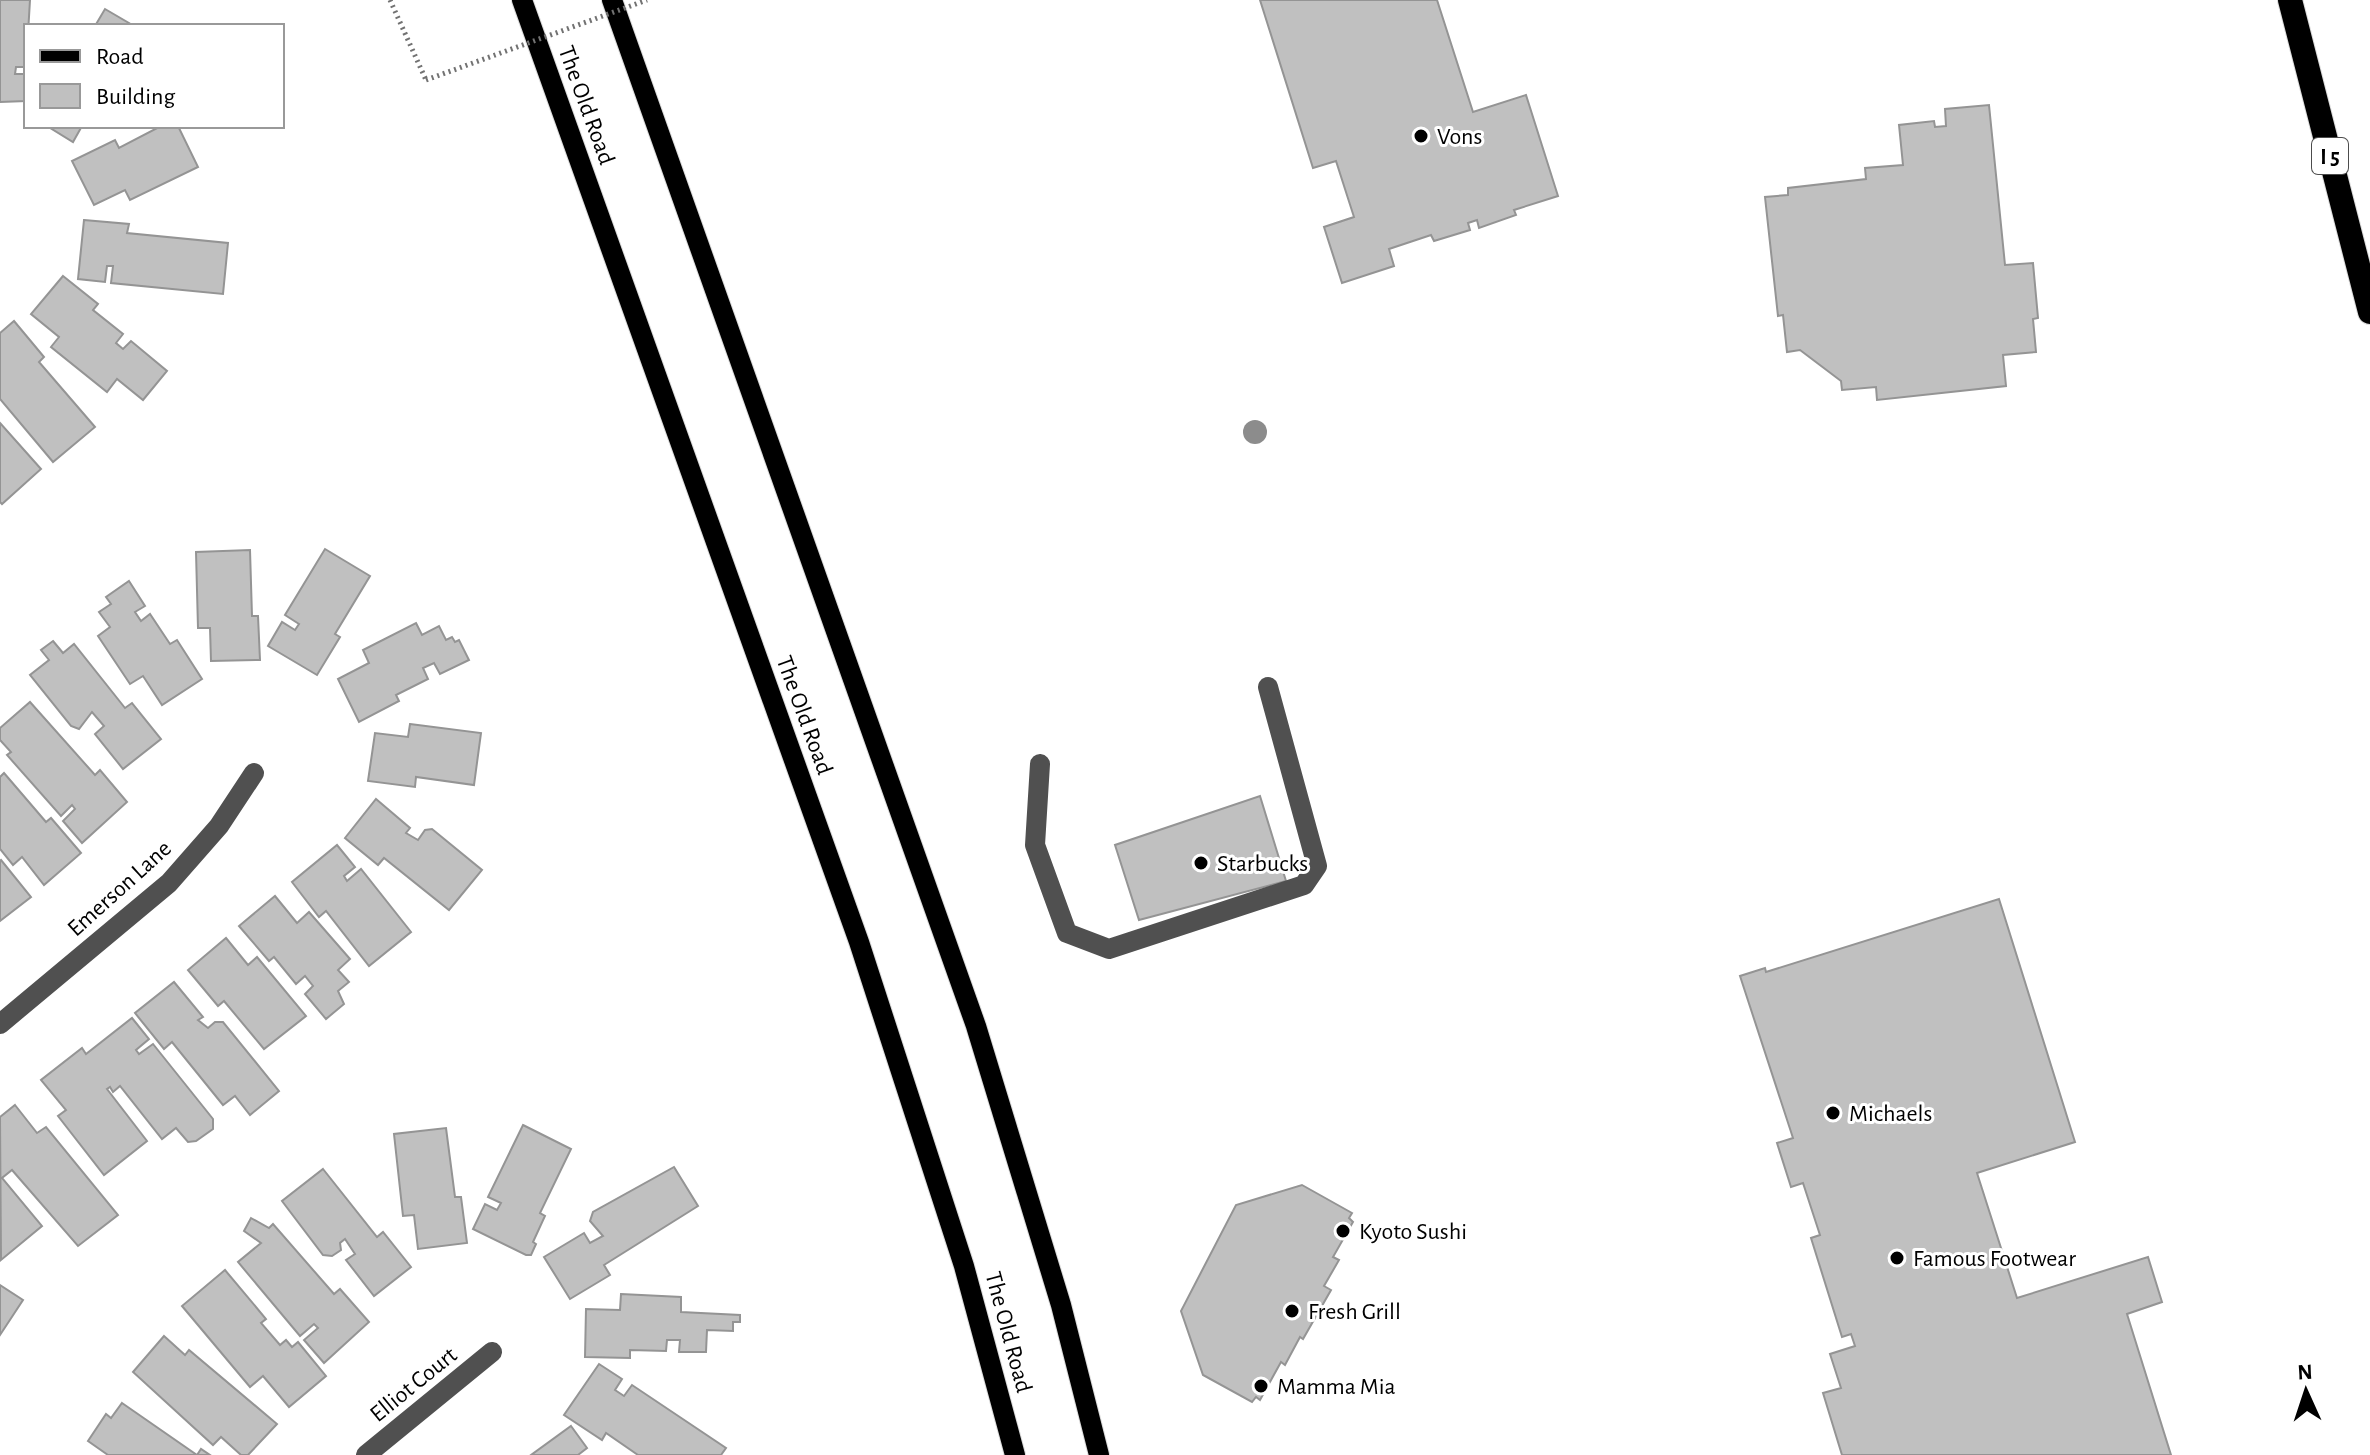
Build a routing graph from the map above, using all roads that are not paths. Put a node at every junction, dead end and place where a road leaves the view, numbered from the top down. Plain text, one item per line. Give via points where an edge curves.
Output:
1 (522, 0) edge
2 (612, 0) edge
3 (2290, 0) edge
4 (2370, 312) edge
5 (1268, 687) dead end
6 (1040, 764) dead end
7 (254, 773) dead end
8 (0, 1024) edge
9 (492, 1352) dead end
10 (366, 1455) edge
11 (1015, 1455) edge
12 (1099, 1455) edge

1 - 11 main road, The Old Road via 859,942 964,1266
2 - 12 main road via 976,1026 1061,1305
3 - 4 highway, I 5
5 - 6 street via 1317,866 1304,885 1109,949 1067,933 1035,845
7 - 8 street, Emerson Lane via 219,826 169,883
9 - 10 street, Elliot Court

